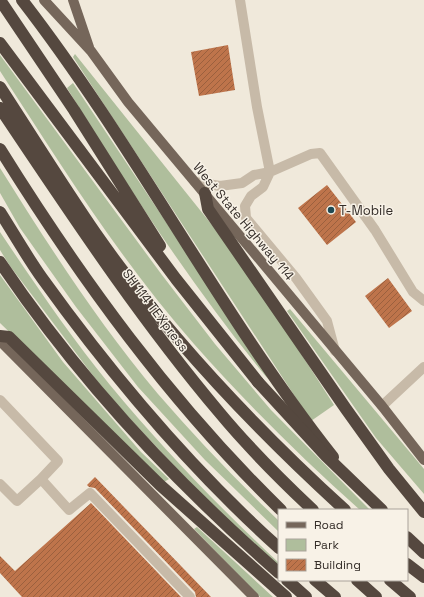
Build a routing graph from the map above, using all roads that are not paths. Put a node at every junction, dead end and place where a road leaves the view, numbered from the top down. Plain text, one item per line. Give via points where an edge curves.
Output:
1 (0, 0) edge
2 (22, 0) edge
3 (44, 0) edge
4 (73, 0) edge
5 (240, 0) edge
6 (0, 43) edge
7 (91, 51) junction
8 (0, 87) edge
9 (0, 108) edge
10 (0, 149) edge
11 (270, 172) junction
12 (195, 182) junction
13 (204, 193) junction
14 (0, 212) edge
15 (0, 262) edge
16 (164, 262) junction
17 (424, 301) edge
18 (0, 336) edge
19 (0, 341) edge
20 (336, 352) junction
21 (424, 367) edge
22 (0, 400) edge
23 (382, 406) junction
24 (424, 460) edge
25 (41, 480) junction
26 (0, 484) edge
27 (280, 509) edge
28 (312, 509) edge
29 (343, 509) edge
30 (380, 509) edge
31 (380, 509) edge
32 (424, 512) edge
33 (408, 533) edge
34 (408, 538) edge
35 (278, 547) edge
36 (424, 547) edge
37 (424, 554) edge
38 (408, 565) edge
39 (278, 572) edge
40 (424, 577) edge
41 (288, 581) edge
42 (316, 581) edge
43 (358, 581) edge
44 (391, 581) edge
45 (190, 597) edge
46 (254, 597) edge
47 (286, 597) edge
48 (306, 597) edge
49 (335, 597) edge
50 (376, 597) edge
51 (410, 597) edge

1 - 16 highway via 160,244
2 - 30 highway via 87,90 300,414
3 - 7 main road, West State Highway 114
4 - 7 main road
5 - 11 lane
6 - 16 highway
7 - 12 main road, West State Highway 114 via 128,102
8 - 29 highway via 96,234 173,331 281,451
9 - 28 highway, SH 114 TEXpress via 114,277 164,345 220,413 277,476
10 - 27 highway via 67,252 144,359 201,427
11 - 12 lane via 254,174 242,183 235,184 220,186
11 - 17 lane via 311,154 320,153 376,230 413,292
11 - 20 lane via 263,187 251,196 246,206 246,218 296,278 327,321
12 - 13 main road, West State Highway 114
13 - 20 main road, West State Highway 114
13 - 32 highway via 208,209 355,421
14 - 35 highway via 42,278 116,375 235,508
15 - 39 highway via 99,394 208,508
16 - 31 highway, bridge via 258,382 326,456
18 - 47 highway via 10,338 160,484
19 - 46 main road
20 - 23 main road, West State Highway 114
21 - 23 lane
22 - 25 lane via 58,462
23 - 24 main road, West State Highway 114
25 - 26 lane via 17,501
25 - 45 lane via 69,510 90,493
33 - 36 highway
34 - 37 highway
38 - 40 highway
41 - 48 highway
42 - 49 highway
43 - 50 highway
44 - 51 highway

